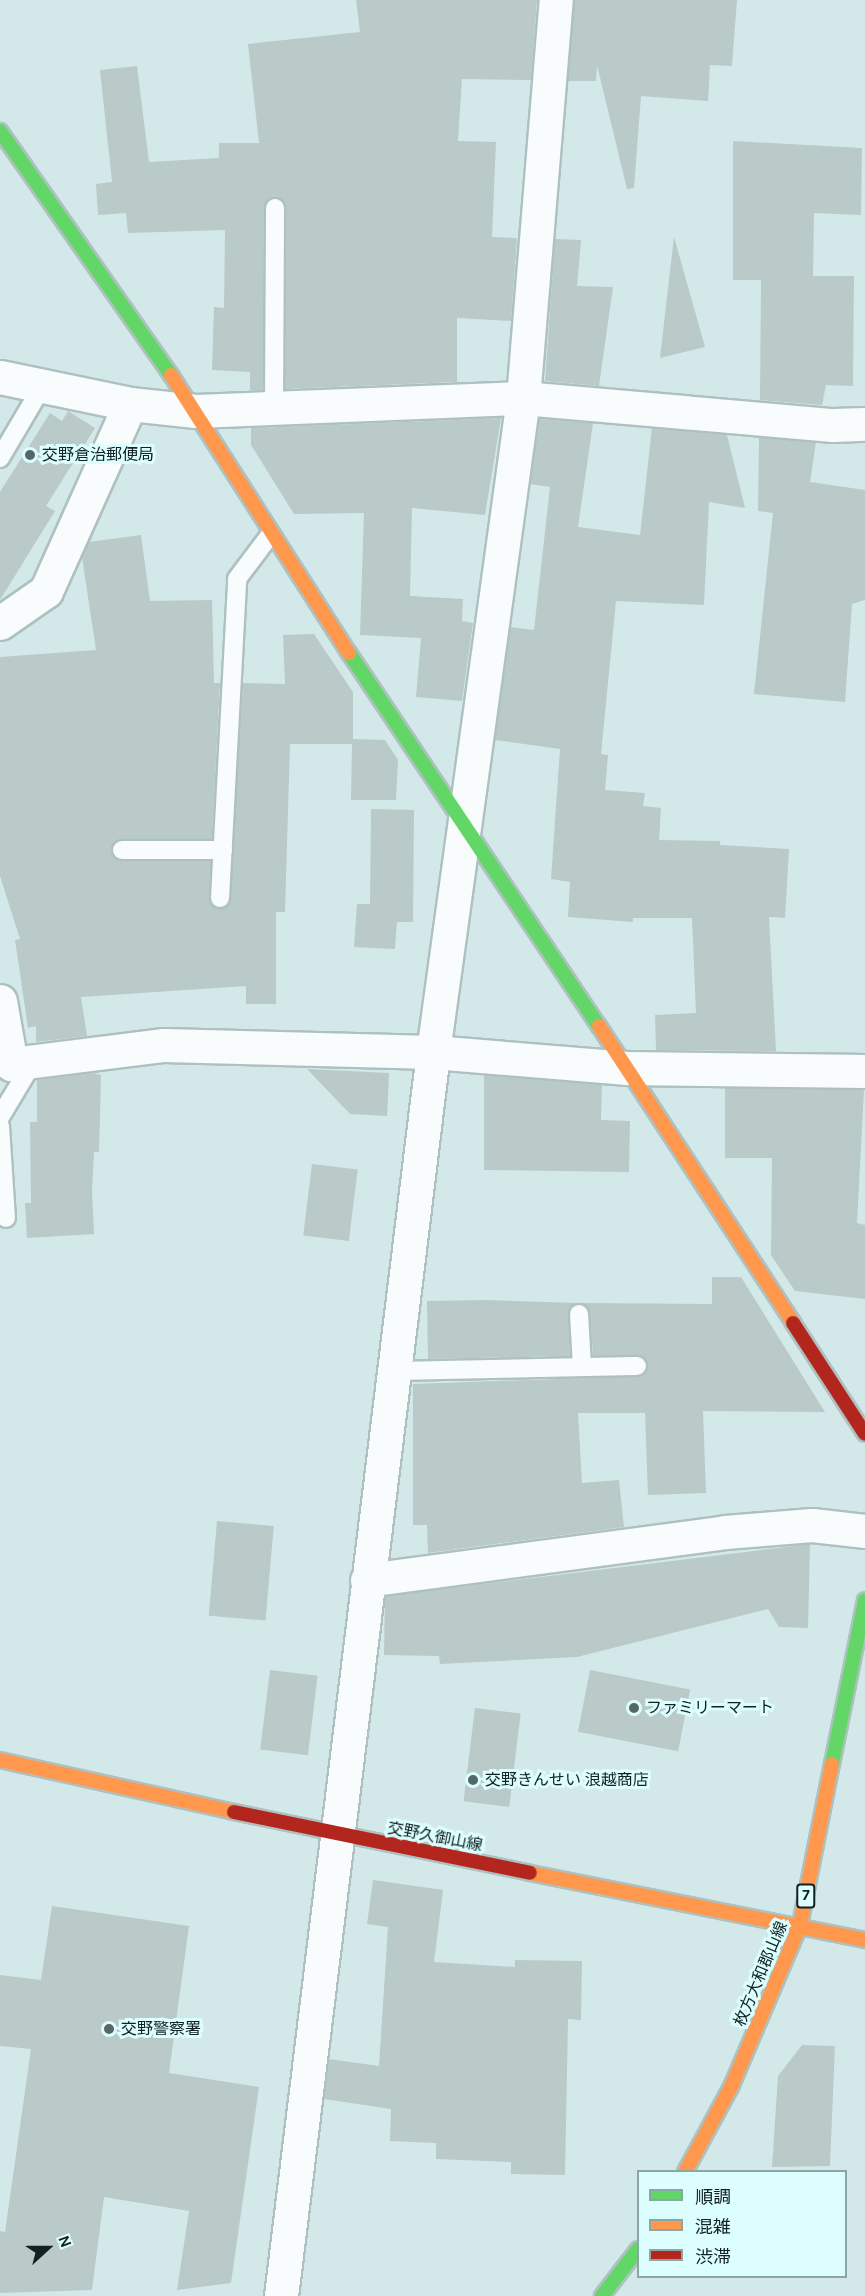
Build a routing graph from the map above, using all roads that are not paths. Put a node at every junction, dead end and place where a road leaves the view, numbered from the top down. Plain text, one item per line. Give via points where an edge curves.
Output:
1 (556, 0) edge
2 (0, 131) edge
3 (275, 208) dead end
4 (0, 377) edge
5 (43, 385) junction
6 (523, 398) junction
7 (130, 404) junction
8 (274, 408) junction
9 (196, 411) junction
10 (865, 424) edge
11 (0, 458) edge
12 (270, 536) junction
13 (0, 623) edge
14 (464, 824) junction
15 (122, 850) dead end
16 (223, 850) junction
17 (219, 898) dead end
18 (0, 1001) edge
19 (433, 1052) junction
20 (15, 1064) edge
21 (627, 1068) junction
22 (865, 1071) edge
23 (0, 1117) edge
24 (0, 1126) edge
25 (6, 1218) dead end
26 (579, 1314) dead end
27 (582, 1366) junction
28 (637, 1366) dead end
29 (393, 1371) junction
30 (865, 1434) edge
31 (865, 1532) edge
32 (367, 1580) junction
33 (865, 1600) edge
34 (0, 1760) edge
35 (335, 1834) junction
36 (800, 1925) junction
37 (865, 1940) edge
38 (686, 2170) edge
39 (637, 2252) edge
40 (281, 2296) edge
41 (602, 2296) edge

1 - 6 street
2 - 9 street
3 - 8 lane
4 - 5 street
5 - 7 street
5 - 11 lane
6 - 8 street
6 - 10 street via 833,425
6 - 14 street
7 - 9 street
7 - 13 street via 46,591
8 - 9 street
9 - 12 street
12 - 14 street
12 - 16 lane via 237,579
14 - 19 street
14 - 21 street
15 - 16 lane
16 - 17 lane
18 - 20 street
19 - 20 street via 164,1045
19 - 21 street
19 - 29 street
20 - 23 lane
21 - 22 street
21 - 30 street
24 - 25 lane
26 - 27 lane
27 - 28 lane
27 - 29 lane
29 - 32 street
31 - 32 street via 812,1525 725,1532
32 - 35 street
33 - 36 street, 枚方大和郡山線 / 7
34 - 35 street, 交野久御山線
35 - 36 street, 交野久御山線
35 - 40 street
36 - 37 street, 交野久御山線
36 - 38 street, 枚方大和郡山線 / 7 via 731,2088
39 - 41 street

